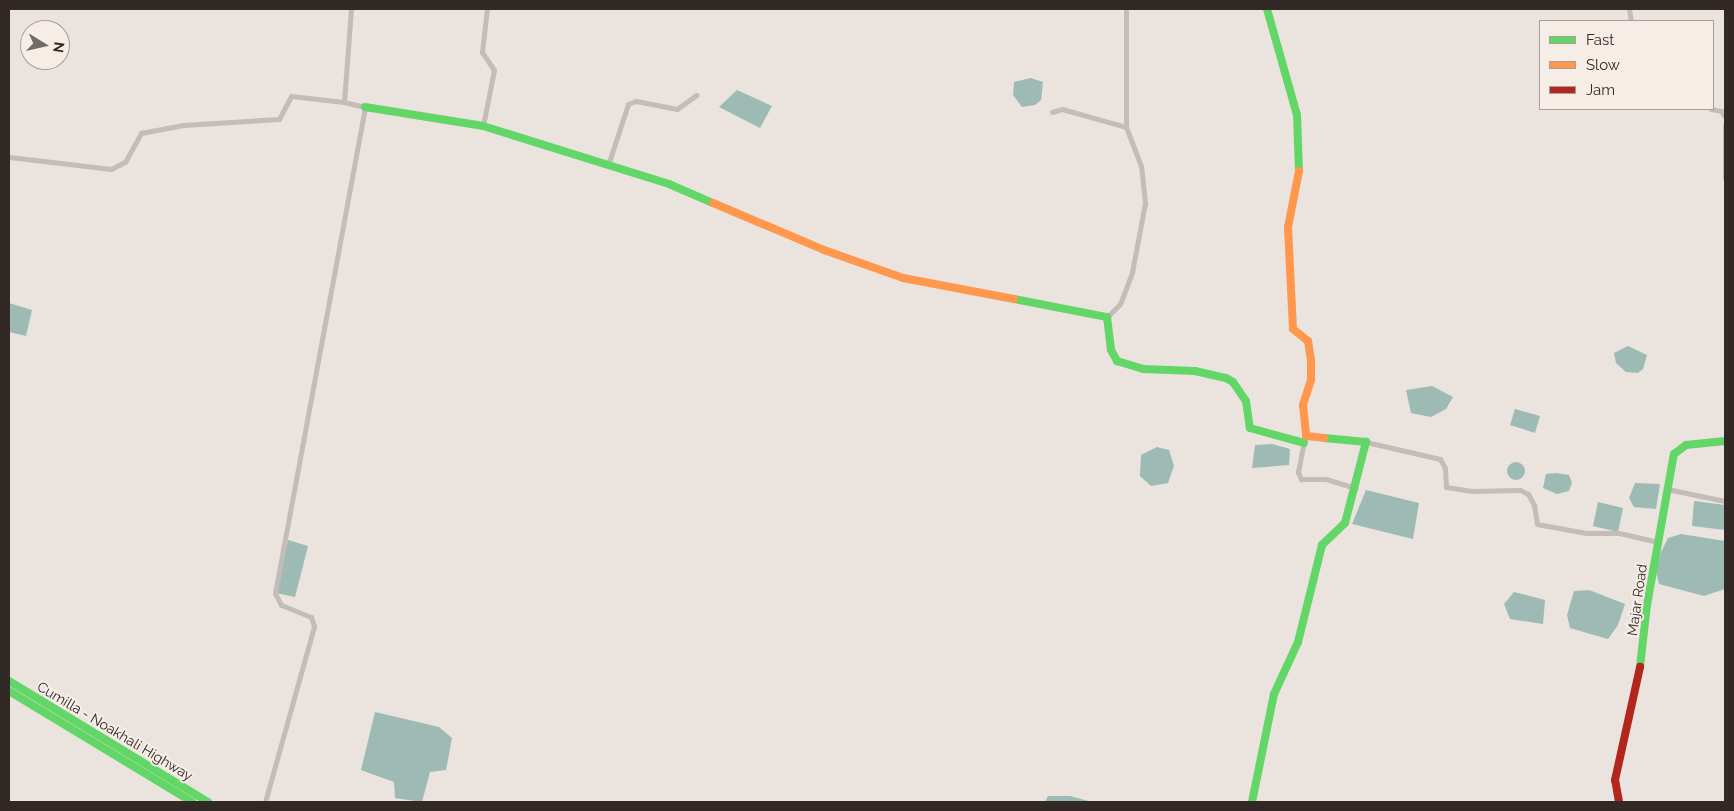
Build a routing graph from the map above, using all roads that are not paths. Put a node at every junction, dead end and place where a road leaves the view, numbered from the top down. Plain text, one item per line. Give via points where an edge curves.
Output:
1 (351, 9) edge
2 (487, 9) edge
3 (1126, 9) edge
4 (1267, 9) edge
5 (696, 95) dead end
6 (344, 102) junction
7 (365, 107) junction
8 (1714, 110) edge
9 (1052, 112) dead end
10 (1725, 117) edge
11 (1725, 124) edge
12 (483, 126) junction
13 (1126, 127) junction
14 (9, 158) edge
15 (608, 165) junction
16 (1725, 178) edge
17 (1107, 317) junction
18 (1305, 439) junction
19 (1725, 441) edge
20 (1366, 442) junction
21 (1356, 488) junction
22 (1666, 489) junction
23 (1725, 500) edge
24 (1658, 542) junction
25 (9, 681) edge
26 (9, 691) edge
27 (179, 790) junction
28 (192, 802) edge
29 (208, 802) edge
30 (265, 802) edge
31 (1252, 802) edge
32 (1619, 802) edge

1 - 6 street
2 - 12 street via 482,52 494,70
3 - 13 street
4 - 18 street via 1297,115 1299,134 1300,163 1288,227 1288,246 1292,258 1293,329 1308,341 1311,360 1310,380 1302,410
5 - 15 street via 681,109 636,101 628,104
6 - 7 street
6 - 14 street via 291,96 279,118 183,125 141,133 125,162 111,168
7 - 12 street
7 - 30 street via 275,593 281,605 311,617 314,626
8 - 10 street via 1722,112
9 - 13 street via 1062,109
11 - 16 street
12 - 15 street
13 - 17 street via 1141,166 1145,203 1132,272 1120,304
15 - 17 street via 669,184 798,240 903,278
17 - 18 street via 1111,350 1117,361 1143,369 1195,371 1226,378 1233,382 1246,401 1250,428
18 - 20 street
18 - 21 street via 1298,472 1301,479 1326,479
19 - 22 street, Majar Road via 1678,448
20 - 21 street
20 - 24 street via 1440,459 1445,468 1446,487 1472,491 1520,490 1528,494 1534,505 1538,524 1586,534 1619,533
21 - 31 street via 1345,523 1329,535 1322,546 1298,642 1274,694
22 - 23 street
22 - 24 street, Majar Road
24 - 32 street, Majar Road via 1640,670 1615,780
25 - 27 street, Cumilla - Noakhali Highway
26 - 27 street
27 - 28 street
27 - 29 street, Cumilla - Noakhali Highway

